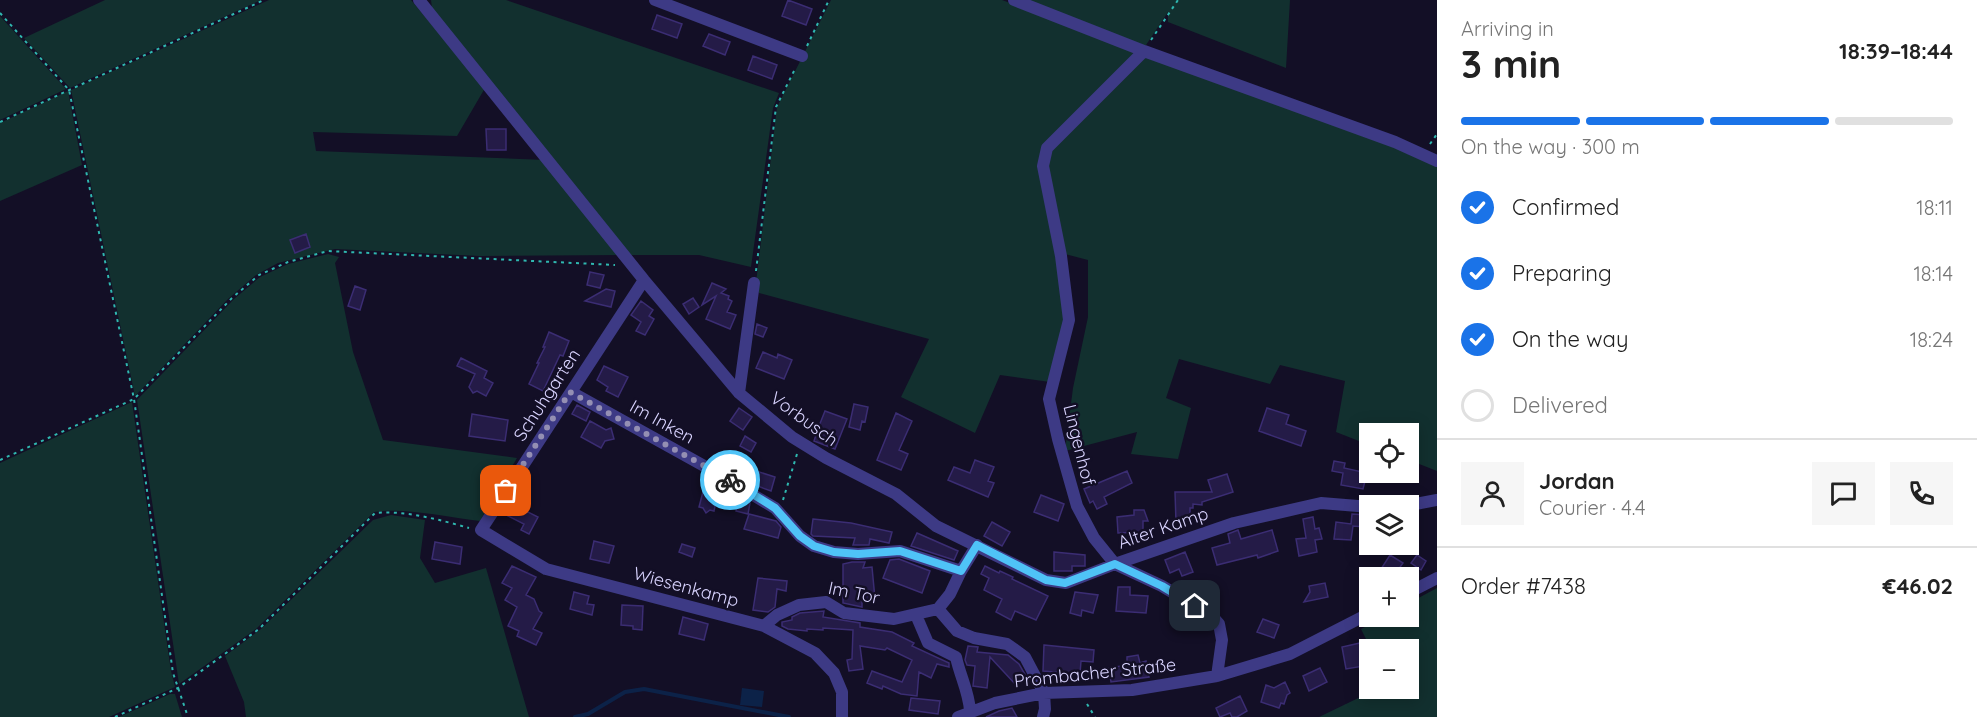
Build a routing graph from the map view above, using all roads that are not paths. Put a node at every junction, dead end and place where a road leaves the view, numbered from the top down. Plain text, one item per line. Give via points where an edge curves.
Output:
1 (419, 0) edge
2 (655, 0) edge
3 (1014, 0) edge
4 (1144, 51) junction
5 (802, 56) road end
6 (1437, 161) edge
7 (644, 280) junction
8 (754, 283) road end
9 (570, 392) junction
10 (739, 393) junction
11 (1437, 500) edge
12 (1419, 503) edge
13 (1359, 506) edge
14 (481, 530) joint
15 (977, 545) junction
16 (1115, 564) junction
17 (961, 571) junction
18 (1437, 578) edge
19 (1419, 587) edge
20 (938, 609) junction
21 (916, 615) junction
22 (1359, 619) edge
23 (764, 626) junction
24 (1217, 676) junction
25 (1044, 693) junction
26 (970, 711) junction
27 (842, 717) edge
28 (958, 717) edge
29 (1043, 717) edge

1 - 7 street, Vorbusch
2 - 5 street
3 - 4 street
4 - 6 street via 1395,142
4 - 16 street, Lingenhof via 1047,148 1043,166 1069,320 1049,399 1077,506 1094,538
7 - 9 street, Schuhgarten
7 - 10 street, Vorbusch
8 - 10 street
9 - 14 street, Schuhgarten
9 - 17 street, Im Inken via 779,512 814,546 858,554 900,551
10 - 15 street, Vorbusch via 800,443 896,494 936,526
11 - 12 street
13 - 16 street, Alter Kamp via 1321,503 1234,523
14 - 23 street, Wiesenkamp via 546,568
15 - 16 street, Alter Kamp via 1046,580 1065,583
15 - 17 street
16 - 24 street, Lingenhof via 1212,616 1219,624 1222,640
17 - 20 street
18 - 19 street
20 - 21 street, Im Tor
20 - 25 street via 957,631 1007,644 1024,657
21 - 23 street, Im Tor via 894,619 844,613 826,602 799,605
21 - 26 street via 928,643 956,657
22 - 24 street, Prombacher Straße via 1290,654
23 - 27 street, Wiesenkamp via 815,653 834,673 842,692
24 - 25 street, Prombacher Straße via 1132,690
25 - 26 street, Prombacher Straße
25 - 29 street
26 - 28 street, Prombacher Straße

